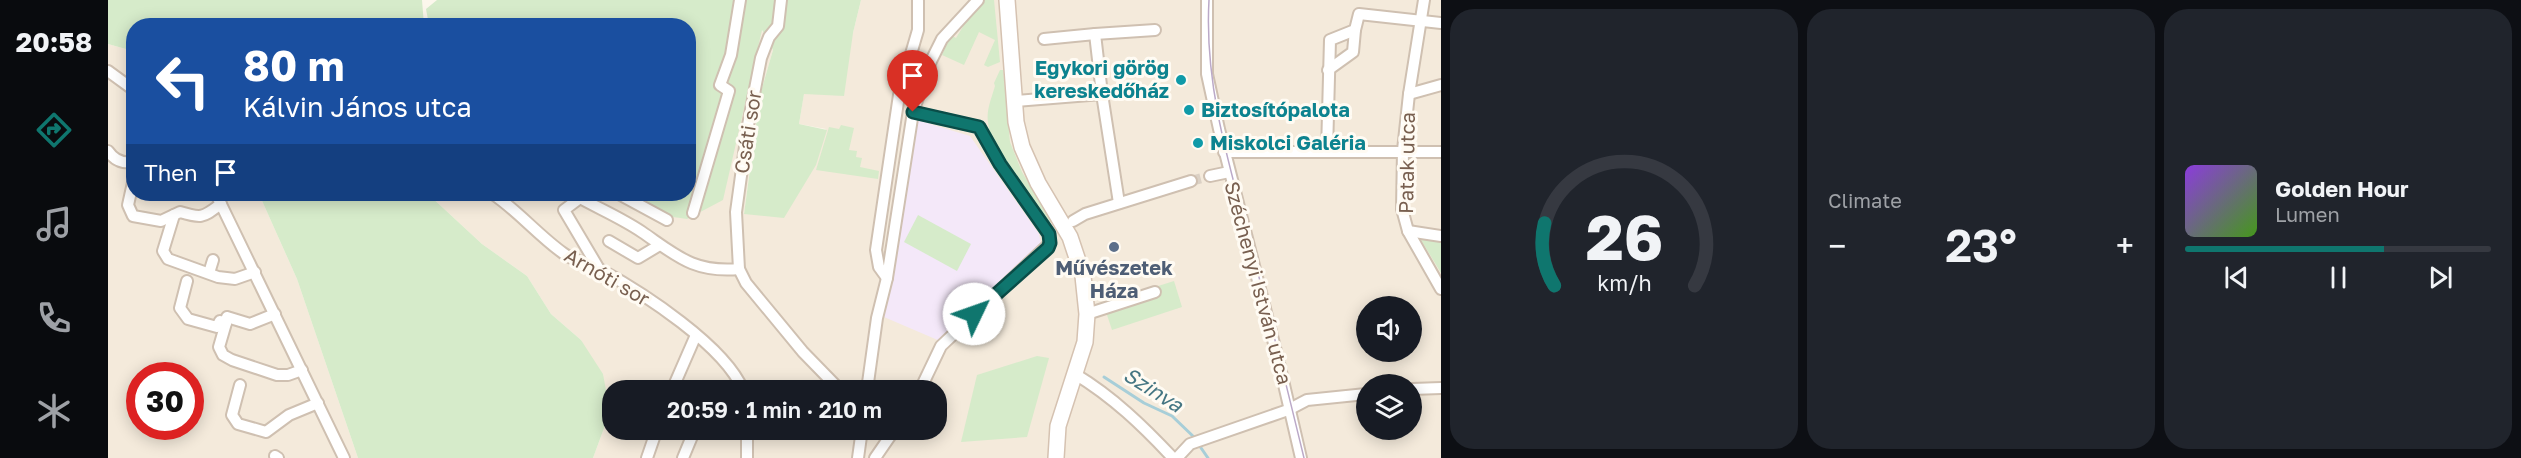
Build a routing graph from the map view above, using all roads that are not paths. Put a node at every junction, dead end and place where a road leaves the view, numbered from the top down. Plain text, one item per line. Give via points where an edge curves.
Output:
1 (740, 0) edge
2 (781, 0) edge
3 (918, 0) edge
4 (978, 0) edge
5 (1007, 0) edge
6 (1207, 0) edge
7 (1424, 0) edge
8 (1420, 20) junction
9 (1441, 22) edge
10 (1155, 30) dead end
11 (1355, 30) junction
12 (1095, 34) junction
13 (1044, 39) dead end
14 (1328, 70) junction
15 (108, 71) edge
16 (126, 84) edge
17 (1441, 85) edge
18 (1102, 94) junction
19 (1409, 94) junction
20 (1014, 101) junction
21 (913, 112) junction
22 (1403, 150) junction
23 (108, 151) edge
24 (1327, 151) junction
25 (1224, 152) junction
26 (1441, 152) edge
27 (126, 163) edge
28 (1229, 172) junction
29 (1210, 176) tunnel mouth
30 (1191, 181) tunnel mouth
31 (129, 201) edge
32 (217, 201) edge
33 (220, 201) edge
34 (501, 201) edge
35 (572, 201) edge
36 (585, 201) edge
37 (633, 201) edge
38 (1119, 203) junction
39 (693, 213) dead end
40 (174, 215) junction
41 (667, 220) dead end
42 (1069, 224) junction
43 (1408, 231) junction
44 (1441, 236) edge
45 (609, 241) dead end
46 (658, 246) junction
47 (213, 260) dead end
48 (739, 269) junction
49 (599, 270) junction
50 (255, 272) junction
51 (209, 273) junction
52 (887, 278) junction
53 (187, 281) dead end
54 (1441, 289) edge
55 (1155, 292) dead end
56 (275, 314) junction
57 (1087, 314) junction
58 (226, 323) junction
59 (696, 335) junction
60 (302, 370) junction
61 (1075, 374) junction
62 (676, 380) edge
63 (739, 380) edge
64 (830, 380) edge
65 (868, 380) edge
66 (925, 380) edge
67 (240, 385) dead end
68 (1441, 388) edge
69 (1422, 389) edge
70 (1356, 395) edge
71 (318, 403) junction
72 (1290, 408) junction
73 (653, 440) edge
74 (690, 440) edge
75 (747, 440) edge
76 (860, 440) edge
77 (887, 440) edge
78 (344, 458) edge
79 (647, 458) edge
80 (683, 458) edge
81 (747, 458) edge
82 (858, 458) edge
83 (875, 458) edge
84 (1056, 458) edge
85 (1175, 458) edge
86 (1301, 458) edge

1 - 39 street via 731,55 720,85 729,91
2 - 48 street, Csáti sor via 778,26 761,58 747,125 736,212
3 - 52 street via 918,30 899,95 876,250 879,267
4 - 21 street via 942,39
5 - 20 street
6 - 25 street, Széchenyi István utca via 1207,74
7 - 8 street, Patak utca
8 - 9 street
8 - 11 street via 1359,14
8 - 19 street, Patak utca
10 - 12 street
11 - 14 street via 1353,52
11 - 14 street via 1330,40
12 - 13 street
12 - 18 street
14 - 24 street
15 - 16 street
17 - 19 street, Patak utca
18 - 20 street
18 - 38 street
19 - 22 street, Patak utca
20 - 42 street via 1029,165
21 - 52 street
21 - 66 street via 979,127 1050,238 1048,248 941,346
22 - 24 street
22 - 26 street
22 - 43 street, Patak utca via 1402,209
23 - 27 street via 113,158
24 - 25 street
25 - 28 street, Széchenyi István utca
28 - 29 street
28 - 72 street, Széchenyi István utca
30 - 38 street
31 - 40 street via 133,216 161,221
32 - 40 street via 205,217 180,212
33 - 50 street
34 - 49 street, Arnóti sor via 564,254
35 - 49 street via 564,210
36 - 46 street via 642,232
37 - 41 street
38 - 42 street via 1085,214
40 - 51 street via 163,251 168,259
42 - 57 street via 1083,276
43 - 44 street
43 - 54 street, Patak utca
45 - 46 street via 638,258
46 - 48 street via 685,262 720,271
47 - 51 street
48 - 64 street via 746,283
49 - 59 street, Arnóti sor
50 - 51 street via 235,279
50 - 56 street
52 - 65 street
53 - 58 street via 180,308 184,315 217,327 220,321
55 - 57 street
56 - 58 street via 250,324 227,317
56 - 60 street
57 - 61 street via 1085,342
58 - 60 street via 219,347 223,355 288,375
59 - 62 street
59 - 63 street, Arnóti sor
60 - 71 street
61 - 84 street via 1058,426
61 - 85 street via 1124,409
67 - 71 street via 232,415 238,424 266,432 289,415
68 - 69 street
70 - 72 street via 1307,400
71 - 78 street
72 - 85 street via 1190,444
72 - 86 street, Széchenyi István utca
73 - 79 street
74 - 80 street
75 - 81 street
76 - 82 street
77 - 83 street

